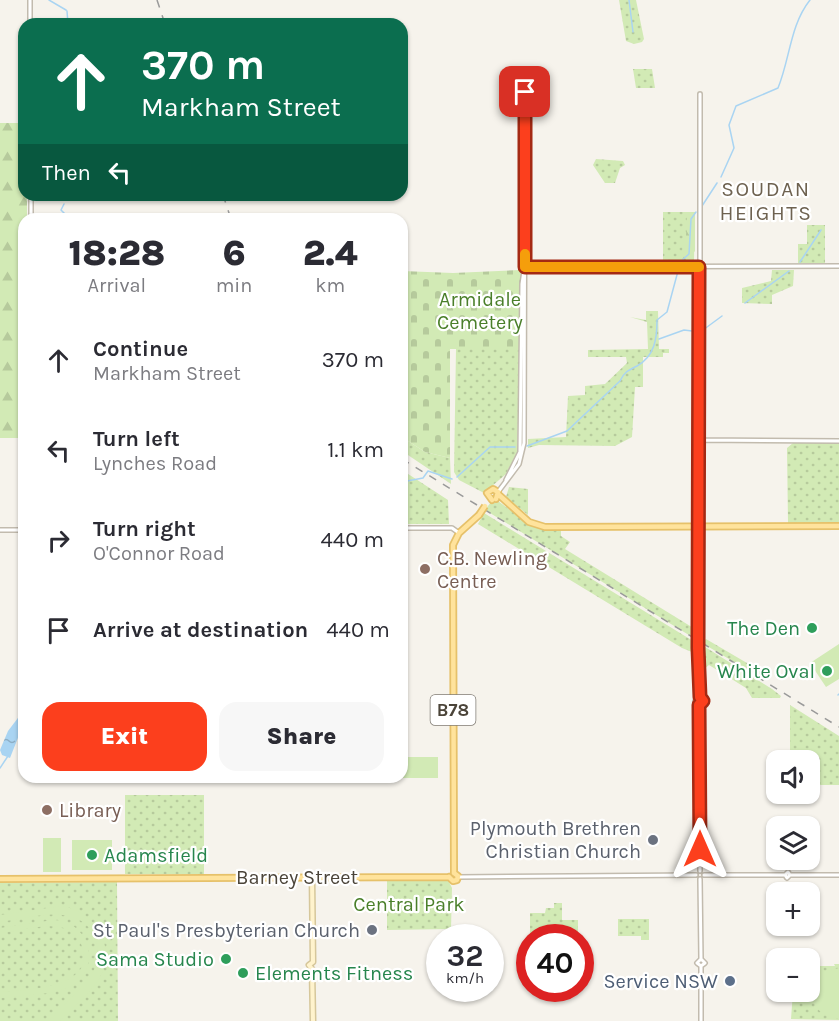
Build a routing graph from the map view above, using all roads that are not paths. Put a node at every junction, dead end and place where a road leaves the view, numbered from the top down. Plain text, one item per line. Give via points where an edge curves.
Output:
1 (30, 0) edge
2 (30, 18) edge
3 (525, 92) dead end
4 (700, 94) dead end
5 (839, 266) edge
6 (525, 267) junction
7 (699, 267) junction
8 (699, 440) junction
9 (839, 441) edge
10 (495, 495) junction
11 (839, 526) edge
12 (699, 527) junction
13 (408, 528) edge
14 (0, 530) edge
15 (18, 530) edge
16 (459, 533) junction
17 (700, 871) junction
18 (456, 875) junction
19 (696, 875) junction
20 (704, 875) junction
21 (839, 875) edge
22 (312, 877) junction
23 (0, 879) edge
24 (700, 879) junction
25 (313, 1021) edge
26 (701, 1021) edge

1 - 2 street
3 - 6 street
4 - 7 street
5 - 7 street
6 - 7 street
6 - 10 street via 525,443 519,464
7 - 8 street
8 - 9 street
8 - 12 street
10 - 12 main road via 529,522 545,527
10 - 16 main road, bridge
11 - 12 main road
12 - 17 street via 703,701 699,705
13 - 16 street via 452,528
14 - 15 street
16 - 18 main road, B78 via 453,545
17 - 19 street
17 - 20 street
18 - 19 street
18 - 22 main road, Barney Street via 454,881 449,877
19 - 24 street
20 - 21 street
20 - 24 street
22 - 23 main road, Barney Street
22 - 25 main road via 313,962 309,965
24 - 26 street via 701,959 697,963 701,966

